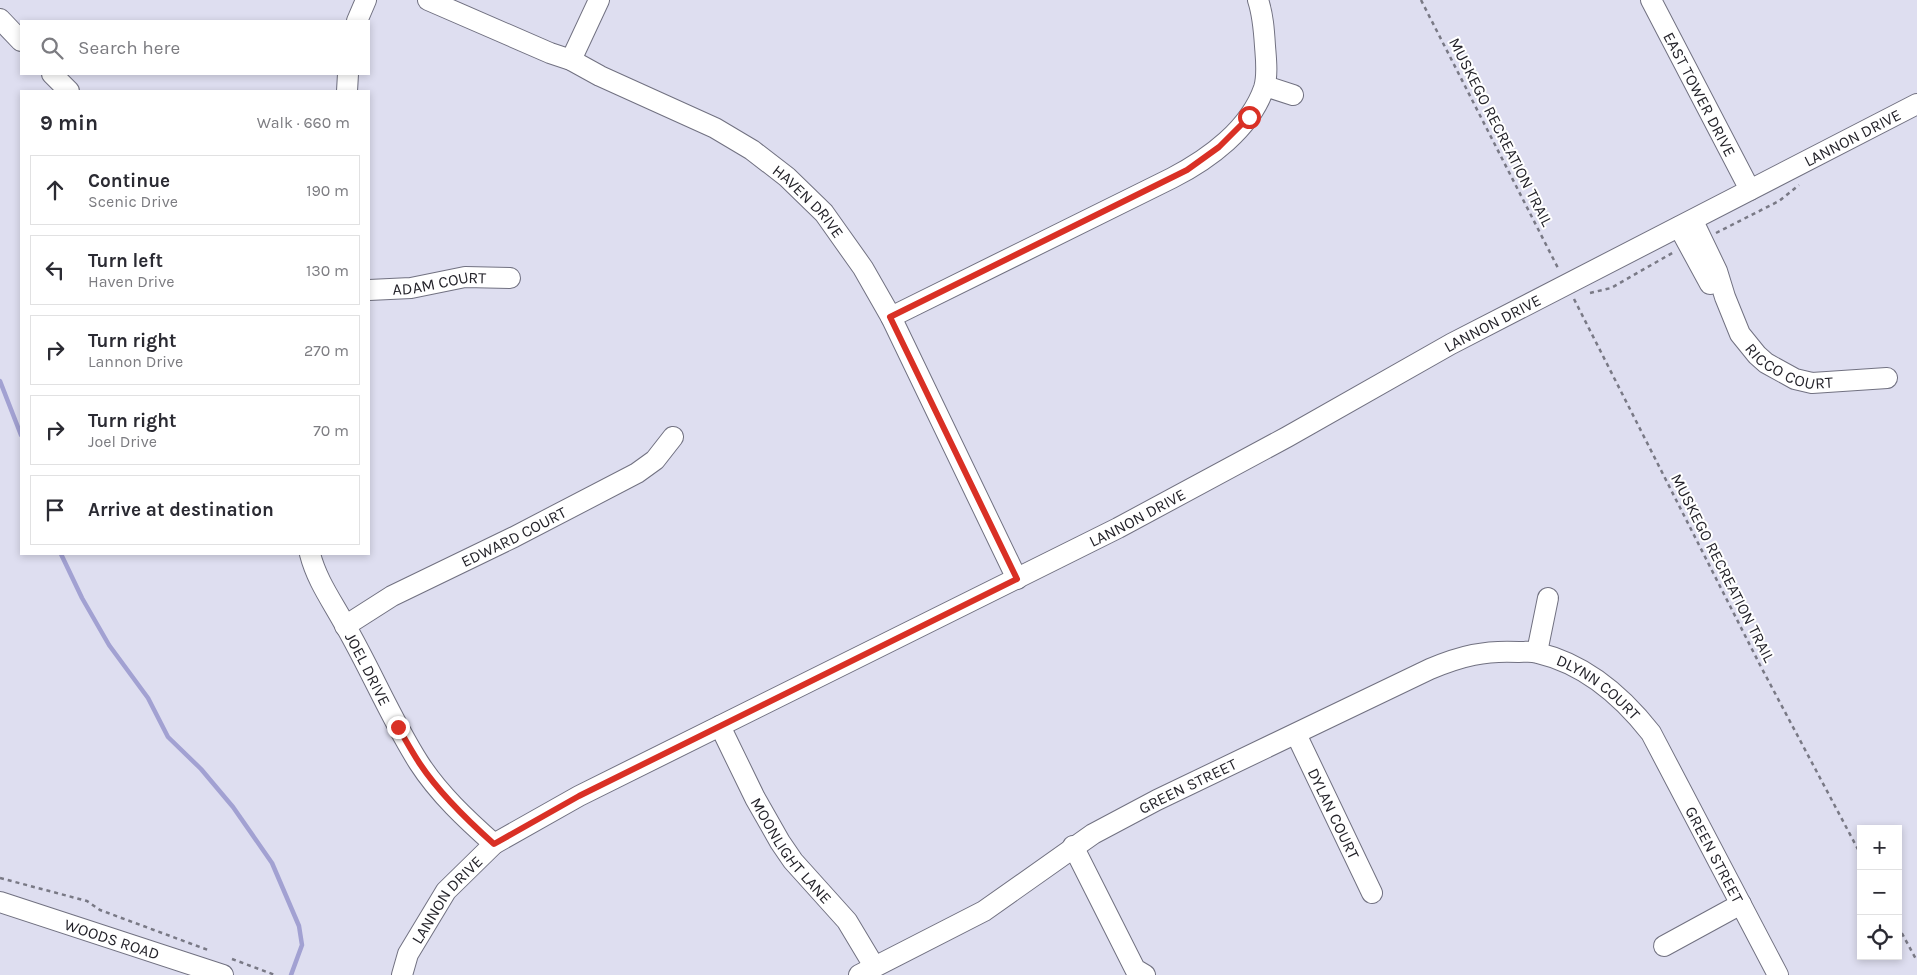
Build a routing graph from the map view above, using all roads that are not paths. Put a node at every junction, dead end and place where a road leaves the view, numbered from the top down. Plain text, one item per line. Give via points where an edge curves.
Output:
1 (366, 0) edge
2 (428, 0) edge
3 (599, 0) edge
4 (1258, 0) edge
5 (1651, 0) edge
6 (0, 19) edge
7 (357, 20) edge
8 (20, 40) edge
9 (571, 60) junction
10 (53, 75) edge
11 (348, 75) edge
12 (1264, 86) junction
13 (68, 90) edge
14 (347, 90) edge
15 (1293, 95) dead end
16 (1917, 104) edge
17 (1750, 190) junction
18 (1686, 224) junction
19 (510, 278) dead end
20 (370, 290) edge
21 (890, 317) junction
22 (1887, 378) dead end
23 (673, 437) dead end
24 (310, 555) edge
25 (1017, 579) junction
26 (1548, 598) dead end
27 (346, 626) junction
28 (1537, 652) junction
29 (720, 726) junction
30 (1651, 733) joint
31 (1296, 734) junction
32 (494, 844) junction
33 (1073, 846) junction
34 (1372, 893) dead end
35 (0, 902) edge
36 (1741, 904) junction
37 (1664, 946) dead end
38 (227, 967) edge
39 (867, 971) edge
40 (402, 975) edge
41 (1146, 975) edge
42 (1778, 975) edge

1 - 7 street
2 - 9 street, HAVEN DRIVE
3 - 9 street
4 - 12 street via 1264,27
5 - 17 street, EAST TOWER DRIVE
6 - 8 street
9 - 21 street, HAVEN DRIVE via 715,128 752,150 787,177 838,231
10 - 13 street
11 - 14 street
12 - 15 street
12 - 21 street via 1249,117 1219,147 1187,170
16 - 17 street, LANNON DRIVE
17 - 18 street, LANNON DRIVE
18 - 22 street, RICCO COURT via 1717,271 1740,334 1761,359 1782,373 1812,383
18 - 25 street, LANNON DRIVE via 1451,344 1279,442
19 - 20 street, ADAM COURT via 465,277 411,288
21 - 25 street, HAVEN DRIVE
23 - 27 street, EDWARD COURT via 654,460 636,473 523,533 392,596
24 - 27 street, JOEL DRIVE via 323,588
25 - 29 street, LANNON DRIVE
26 - 28 street
27 - 32 street, JOEL DRIVE via 419,764 436,787
28 - 30 street, DLYNN COURT via 1593,677 1634,712
28 - 31 street, GREEN STREET via 1499,651 1454,659
29 - 32 street, LANNON DRIVE via 579,796
29 - 39 street, MOONLIGHT LANE via 780,842 847,922
30 - 36 street, GREEN STREET
31 - 33 street, GREEN STREET via 1157,800
31 - 34 street, DYLAN COURT
32 - 40 street, LANNON DRIVE via 446,891 408,954
33 - 39 street, GREEN STREET via 984,911
33 - 41 street via 1135,969
35 - 38 street, WOODS ROAD
36 - 37 street
36 - 42 street, GREEN STREET

